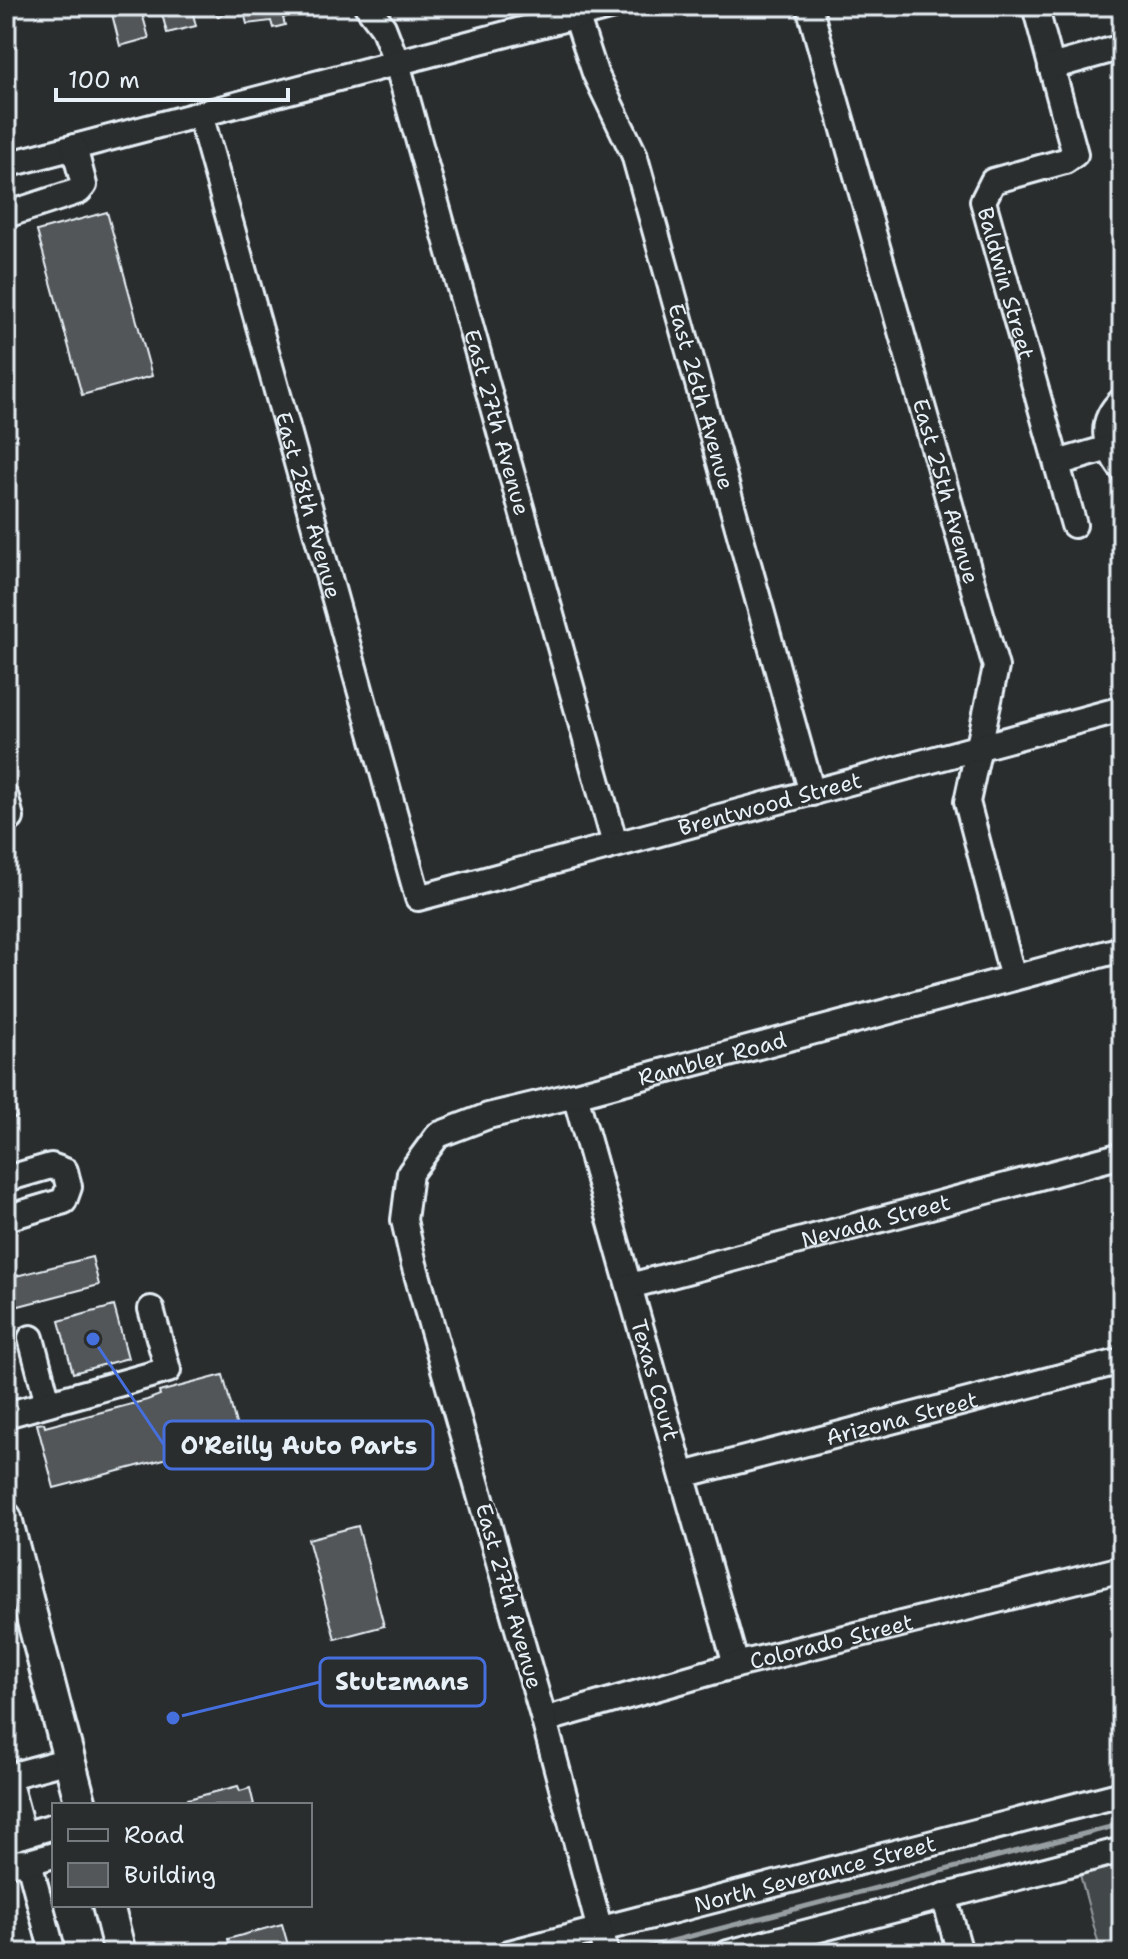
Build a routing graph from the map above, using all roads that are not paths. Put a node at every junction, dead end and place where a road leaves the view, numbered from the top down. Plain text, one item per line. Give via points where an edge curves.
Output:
1 (367, 6) edge
2 (613, 6) edge
3 (809, 6) edge
4 (1035, 6) edge
5 (574, 11) edge
6 (1122, 47) edge
7 (397, 63) junction
8 (1051, 67) junction
9 (200, 114) junction
10 (74, 147) junction
11 (6, 165) edge
12 (6, 215) edge
13 (1122, 400) edge
14 (1109, 448) junction
15 (1057, 463) junction
16 (1122, 469) edge
17 (1074, 525) dead end
18 (1122, 709) edge
19 (977, 749) junction
20 (812, 793) junction
21 (6, 798) edge
22 (6, 820) edge
23 (615, 844) junction
24 (418, 898) joint
25 (1122, 949) edge
26 (1013, 978) junction
27 (575, 1095) junction
28 (1122, 1155) edge
29 (6, 1179) edge
30 (6, 1218) edge
31 (414, 1264) joint
32 (630, 1286) junction
33 (151, 1309) dead end
34 (31, 1338) dead end
35 (1122, 1361) edge
36 (48, 1403) junction
37 (6, 1415) edge
38 (683, 1475) junction
39 (6, 1518) edge
40 (1122, 1569) edge
41 (736, 1665) junction
42 (544, 1720) junction
43 (69, 1760) junction
44 (6, 1777) edge
45 (1122, 1794) edge
46 (80, 1803) edge
47 (52, 1827) edge
48 (14, 1838) edge
49 (1122, 1850) edge
50 (52, 1855) edge
51 (17, 1863) edge
52 (944, 1896) junction
53 (108, 1907) edge
54 (603, 1941) edge
55 (53, 1953) edge
56 (120, 1953) edge
57 (509, 1953) edge
58 (728, 1953) edge
59 (960, 1953) edge

1 - 7 street, East 27th Avenue via 383,27
2 - 5 street
3 - 19 street, East 25th Avenue via 996,667
4 - 8 street, Baldwin Street
5 - 7 street
5 - 20 street, East 26th Avenue via 595,73 634,154
6 - 8 street
7 - 9 street
7 - 23 street, East 27th Avenue
8 - 15 street, Baldwin Street via 1075,154 993,181 983,201
9 - 10 street
9 - 24 street, East 28th Avenue
10 - 11 street
10 - 12 street via 84,185 79,191
13 - 14 street via 1112,410 1105,434
14 - 15 street
14 - 16 street
15 - 17 street, Baldwin Street
18 - 19 street, Brentwood Street
19 - 20 street, Brentwood Street
19 - 26 street, East 25th Avenue via 967,802
20 - 23 street, Brentwood Street
21 - 22 street via 11,818
23 - 24 street, Brentwood Street
25 - 26 street, Rambler Road
26 - 27 street, Rambler Road
27 - 31 street, Rambler Road via 488,1116 438,1135 410,1173 404,1220
27 - 32 street, Texas Court
28 - 32 street, Nevada Street
29 - 30 street via 51,1166 65,1171 69,1187 64,1201
31 - 42 street, East 27th Avenue
32 - 38 street, Texas Court
33 - 36 street via 168,1370
34 - 36 street
35 - 38 street, Arizona Street
36 - 37 street
38 - 41 street, Texas Court
39 - 43 main road
40 - 41 street, Colorado Street
41 - 42 street, Colorado Street
42 - 54 street, East 27th Avenue
43 - 44 street
43 - 46 main road
44 - 48 street
45 - 54 street, North Severance Street
47 - 48 street
49 - 52 street
50 - 51 street
51 - 55 street
52 - 58 street
52 - 59 street
53 - 56 main road
54 - 57 street, North Severance Street

